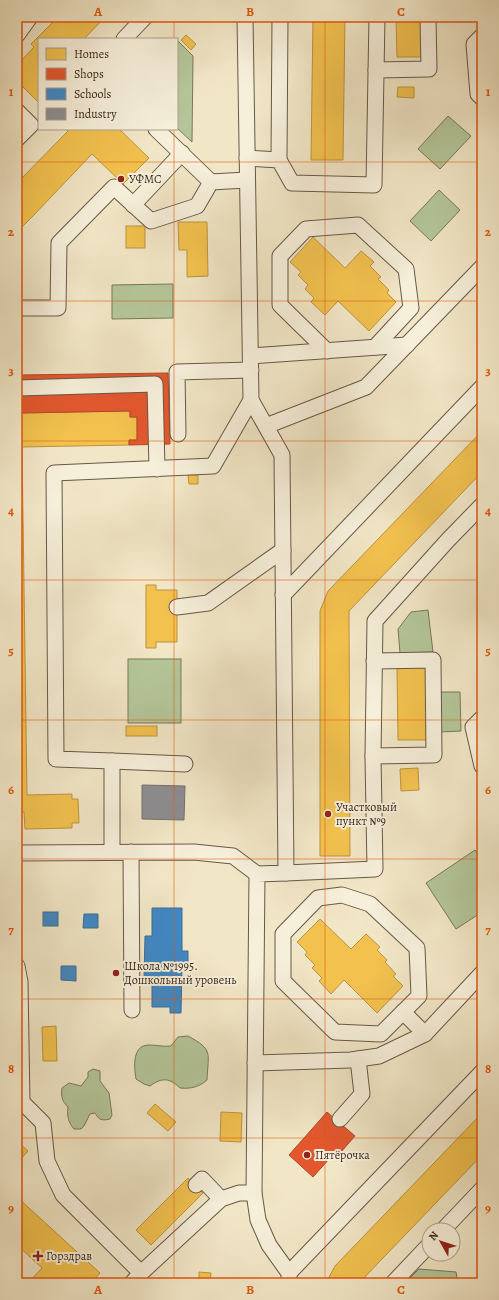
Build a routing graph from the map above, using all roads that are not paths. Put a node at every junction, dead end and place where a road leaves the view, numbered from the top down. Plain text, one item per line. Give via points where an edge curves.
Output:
1 (30, 17) edge
2 (145, 17) edge
3 (245, 17) edge
4 (280, 17) edge
5 (377, 17) edge
6 (428, 17) edge
7 (17, 35) edge
8 (482, 36) edge
9 (125, 38) edge
10 (376, 70) junction
11 (482, 98) edge
12 (17, 111) edge
13 (157, 130) edge
14 (17, 139) edge
15 (182, 153) junction
16 (247, 158) junction
17 (278, 160) junction
18 (247, 180) junction
19 (211, 182) junction
20 (133, 205) junction
21 (482, 267) edge
22 (17, 308) edge
23 (407, 345) junction
24 (375, 347) junction
25 (327, 351) junction
26 (251, 363) junction
27 (482, 387) edge
28 (17, 388) edge
29 (252, 400) junction
30 (266, 426) junction
31 (178, 434) dead end
32 (157, 468) junction
33 (482, 505) edge
34 (283, 550) junction
35 (283, 595) junction
36 (177, 607) dead end
37 (374, 661) junction
38 (482, 718) edge
39 (373, 756) junction
40 (112, 761) junction
41 (185, 764) dead end
42 (482, 766) edge
43 (112, 852) junction
44 (131, 852) junction
45 (17, 853) edge
46 (286, 873) junction
47 (257, 874) junction
48 (17, 966) edge
49 (482, 973) edge
50 (132, 1010) dead end
51 (403, 1012) junction
52 (425, 1034) junction
53 (358, 1059) junction
54 (255, 1063) junction
55 (482, 1072) edge
56 (340, 1119) dead end
57 (196, 1185) dead end
58 (482, 1189) edge
59 (254, 1193) junction
60 (221, 1199) junction
61 (451, 1222) edge
62 (421, 1252) edge
63 (137, 1278) edge
64 (289, 1278) edge
65 (392, 1283) edge

1 - 7 lane
2 - 9 lane
3 - 16 lane
4 - 17 lane
5 - 10 lane
6 - 10 lane via 429,69
8 - 11 lane via 474,44 478,94
10 - 17 lane via 374,185 292,183
12 - 14 lane via 31,124
13 - 15 lane
15 - 19 lane
15 - 20 lane
16 - 17 lane
16 - 18 lane
18 - 19 lane
18 - 26 lane
19 - 20 lane via 197,206 151,221
20 - 22 lane via 114,187 58,243 58,308
21 - 23 lane
23 - 24 lane
23 - 30 lane via 366,387
24 - 25 lane
24 - 25 lane via 411,308 406,269 358,225 306,229 280,256 280,305
25 - 26 lane
26 - 29 lane
26 - 31 lane via 177,372
27 - 35 lane
28 - 32 lane via 155,384
29 - 30 lane
29 - 32 lane via 213,466
30 - 34 lane via 282,455
32 - 40 lane via 54,473 56,759
33 - 37 lane via 375,621
34 - 35 lane
34 - 36 lane via 208,602
35 - 46 lane
37 - 39 lane
37 - 39 lane via 433,660 434,755
38 - 42 lane via 473,727
39 - 46 lane via 375,869
40 - 41 lane
40 - 43 lane
43 - 44 lane
43 - 45 lane
44 - 47 lane via 194,852 233,856
44 - 50 lane
46 - 47 lane
47 - 54 lane
48 - 63 lane via 20,982 22,1102 43,1122 48,1161 63,1195
49 - 52 lane
51 - 51 lane via 419,996 417,948 370,904 342,895 318,898 283,934 284,981 335,1032 381,1034
51 - 52 lane
52 - 53 lane via 379,1056
53 - 54 lane
53 - 56 lane via 362,1094
54 - 59 lane
55 - 64 lane
57 - 60 lane via 202,1179
58 - 61 lane
59 - 60 lane via 239,1193
59 - 64 lane via 258,1220
60 - 63 lane
62 - 65 lane

